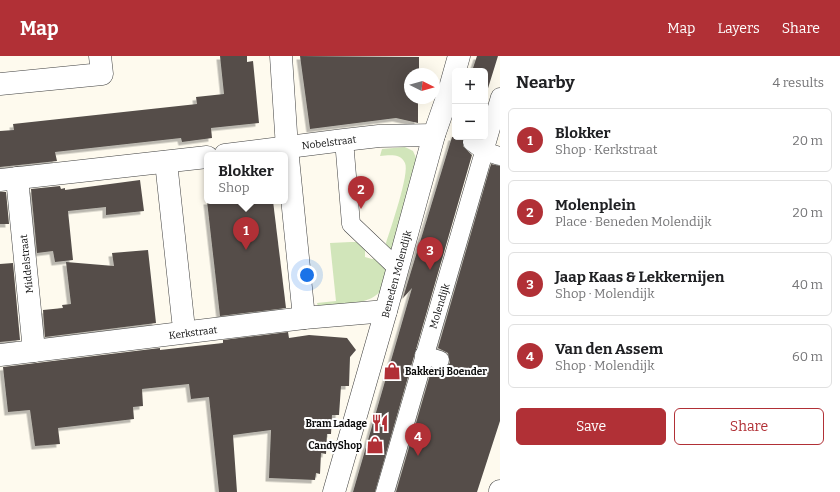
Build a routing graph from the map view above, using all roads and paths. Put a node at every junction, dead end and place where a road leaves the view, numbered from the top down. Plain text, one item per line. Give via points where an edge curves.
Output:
1 (100, 56) edge
2 (281, 56) edge
3 (459, 56) edge
4 (0, 84) edge
5 (500, 97) edge
6 (434, 135) junction
7 (344, 140) junction
8 (287, 148) junction
9 (251, 152) edge
10 (287, 152) edge
11 (204, 157) edge
12 (288, 158) edge
13 (166, 162) junction
14 (8, 179) edge
15 (397, 265) junction
16 (386, 311) junction
17 (304, 318) junction
18 (182, 320) dead end
19 (34, 351) junction
20 (0, 355) edge
21 (334, 492) edge
22 (385, 492) edge

1 - 4 street via 102,74
2 - 8 street
3 - 6 street, Beneden Molendijk
5 - 22 street, Molendijk via 485,150 428,318 432,358
6 - 7 street, Nobelstraat
6 - 15 street, Beneden Molendijk
7 - 8 street, Nobelstraat
7 - 15 street via 351,224
8 - 9 street, Nobelstraat
8 - 10 street
11 - 13 street
12 - 17 street
13 - 14 street
13 - 18 street
14 - 19 street, Middelstraat
15 - 16 street, Beneden Molendijk
16 - 17 street, Kerkstraat
16 - 21 street, Beneden Molendijk
17 - 19 street, Kerkstraat
19 - 20 street, Kerkstraat

